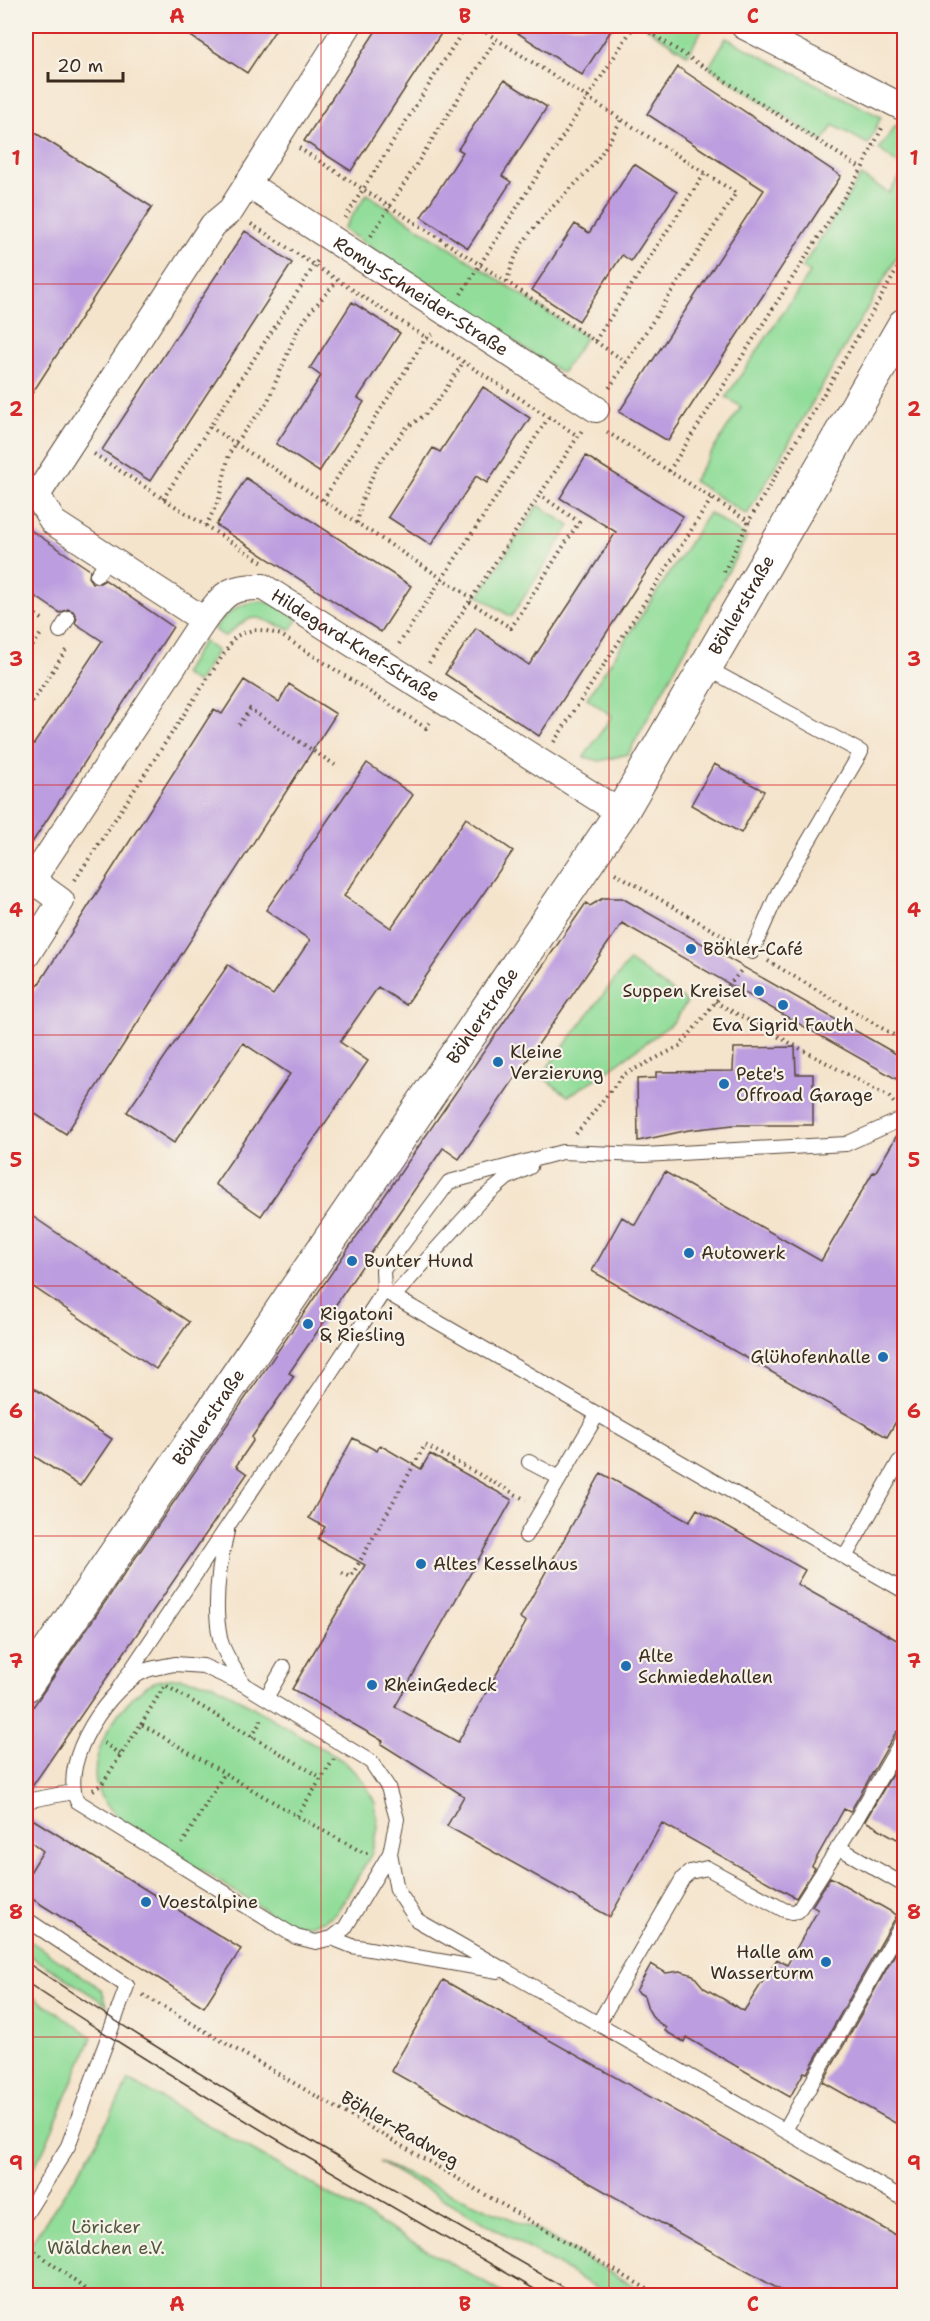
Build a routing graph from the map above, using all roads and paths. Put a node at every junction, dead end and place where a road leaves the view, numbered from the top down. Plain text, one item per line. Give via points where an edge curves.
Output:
1 (348, 26) edge
2 (466, 26) edge
3 (476, 26) edge
4 (634, 26) edge
5 (640, 26) edge
6 (744, 26) edge
7 (496, 39) junction
8 (588, 98) junction
9 (899, 106) edge
10 (621, 120) junction
11 (278, 135) junction
12 (862, 169) junction
13 (705, 173) junction
14 (247, 184) junction
15 (362, 190) junction
16 (389, 207) junction
17 (231, 210) junction
18 (370, 237) dead end
19 (331, 239) junction
20 (480, 265) junction
21 (314, 267) junction
22 (337, 281) junction
23 (507, 282) junction
24 (448, 314) junction
25 (904, 325) edge
26 (480, 334) junction
27 (426, 338) junction
28 (595, 341) junction
29 (463, 362) junction
30 (626, 362) junction
31 (592, 414) junction
32 (549, 417) junction
33 (210, 427) junction
34 (578, 436) junction
35 (73, 440) junction
36 (235, 443) junction
37 (669, 471) junction
38 (31, 491) edge
39 (540, 495) junction
40 (712, 498) junction
41 (163, 499) junction
42 (323, 500) junction
43 (357, 523) junction
44 (206, 526) junction
45 (779, 541) junction
46 (269, 567) dead end
47 (442, 578) junction
48 (471, 600) junction
49 (26, 608) edge
50 (68, 618) dead end
51 (204, 620) junction
52 (54, 627) junction
53 (26, 656) edge
54 (386, 665) junction
55 (705, 667) junction
56 (416, 684) junction
57 (443, 702) junction
58 (26, 712) edge
59 (239, 725) dead end
60 (540, 763) junction
61 (335, 765) dead end
62 (621, 813) junction
63 (29, 884) edge
64 (61, 901) junction
65 (752, 952) joint
66 (26, 956) edge
67 (715, 1002) junction
68 (902, 1113) edge
69 (562, 1152) junction
70 (389, 1293) junction
71 (597, 1415) junction
72 (529, 1462) dead end
73 (899, 1462) dead end
74 (560, 1479) junction
75 (542, 1509) junction
76 (229, 1524) junction
77 (526, 1536) dead end
78 (845, 1557) junction
79 (342, 1573) dead end
80 (904, 1591) edge
81 (284, 1667) dead end
82 (243, 1684) junction
83 (26, 1685) edge
84 (117, 1691) junction
85 (266, 1698) junction
86 (141, 1724) junction
87 (95, 1737) dead end
88 (904, 1737) edge
89 (343, 1745) junction
90 (121, 1755) junction
91 (224, 1774) junction
92 (322, 1778) junction
93 (75, 1797) junction
94 (31, 1800) dead end
95 (297, 1816) junction
96 (838, 1847) junction
97 (390, 1853) junction
98 (172, 1860) junction
99 (904, 1885) edge
100 (26, 1919) edge
101 (904, 1921) edge
102 (332, 1938) junction
103 (506, 1973) junction
104 (127, 1986) junction
105 (598, 2024) junction
106 (785, 2130) junction
107 (904, 2199) edge
108 (26, 2214) edge
109 (26, 2244) edge
110 (94, 2295) edge
111 (659, 2295) edge

1 - 11 street
2 - 15 path
3 - 7 path
4 - 8 path
5 - 12 path
6 - 9 street
7 - 8 path
7 - 16 path
8 - 10 path
8 - 20 path
9 - 12 path
10 - 13 path
10 - 23 path via 593,165 528,234
11 - 14 street
11 - 15 path
12 - 37 path
13 - 28 path
13 - 30 path via 736,193
14 - 17 street
14 - 19 street, Romy-Schneider-Straße
15 - 16 path
15 - 19 path
16 - 18 path
16 - 20 path
17 - 21 path
17 - 35 street via 213,225
19 - 21 path
19 - 24 street, Romy-Schneider-Straße
20 - 23 path
20 - 24 path
21 - 22 path
21 - 33 path
22 - 27 path
22 - 36 path via 297,331 267,403
23 - 28 path
24 - 26 street, Romy-Schneider-Straße
24 - 27 path via 435,333
25 - 45 street, Böhlerstraße
26 - 29 path
26 - 31 street, Romy-Schneider-Straße
27 - 29 path
27 - 42 path
28 - 30 path
29 - 32 path
29 - 43 path via 442,395 407,427 377,466
30 - 31 path
31 - 34 path
31 - 37 path
32 - 34 path
32 - 47 path
33 - 36 path
33 - 41 path
34 - 39 path
35 - 38 street
35 - 41 path
36 - 42 path
36 - 44 path via 219,499
37 - 40 path
38 - 51 street via 52,522 103,567
39 - 48 path
39 - 48 path via 579,522 511,628
40 - 45 path
40 - 60 path
41 - 44 path
42 - 43 path
43 - 47 path
44 - 46 path
45 - 55 street, Böhlerstraße
47 - 48 path
47 - 54 path
48 - 56 path
49 - 52 path
50 - 52 lane
51 - 54 street, Hildegard-Knef-Straße via 225,594 243,586 263,587
51 - 63 street, Hildegard-Knef-Straße
52 - 53 path
52 - 58 path via 73,640
54 - 56 street, Hildegard-Knef-Straße
55 - 62 street, Böhlerstraße
55 - 65 lane via 861,752 778,893
56 - 57 street, Hildegard-Knef-Straße
57 - 60 street, Hildegard-Knef-Straße
57 - 64 path via 426,728 281,635 263,630 242,633 235,637
59 - 61 path via 250,709
60 - 62 street, Hildegard-Knef-Straße
62 - 83 street, Böhlerstraße
63 - 64 street, Hildegard-Knef-Straße
64 - 66 street
65 - 67 path
67 - 68 path via 889,1097
67 - 69 path via 680,1046 623,1076
68 - 69 lane via 846,1144 644,1155
69 - 70 lane via 507,1178
69 - 70 lane via 448,1182 383,1270
70 - 71 lane
70 - 76 lane
71 - 74 lane
71 - 78 lane
72 - 74 lane
73 - 78 lane
74 - 75 lane
75 - 77 lane
75 - 79 path via 425,1445 351,1577
76 - 82 lane via 219,1588 220,1640
76 - 84 lane
78 - 80 lane
81 - 85 lane
82 - 84 lane via 203,1666 175,1664 146,1671
82 - 85 lane
84 - 93 lane via 88,1732 77,1757 73,1774
85 - 89 lane
86 - 90 path
86 - 91 path
86 - 92 path via 165,1685
87 - 90 path
88 - 96 lane
89 - 92 path
89 - 97 lane via 370,1762 388,1787 397,1820
90 - 93 path via 102,1784
91 - 95 path
91 - 98 path
92 - 95 path
93 - 94 lane
93 - 98 lane
95 - 97 path via 364,1853
96 - 99 lane
96 - 105 lane via 798,1911 784,1910 707,1868 690,1872
97 - 102 lane via 345,1928
97 - 103 lane via 397,1890 417,1920
98 - 102 lane via 296,1937 316,1942
100 - 104 lane
101 - 106 lane
102 - 103 lane via 351,1946
103 - 105 lane
104 - 108 lane via 68,2146
104 - 111 path, Böhler-Radweg
105 - 106 lane
106 - 107 lane
109 - 110 path

